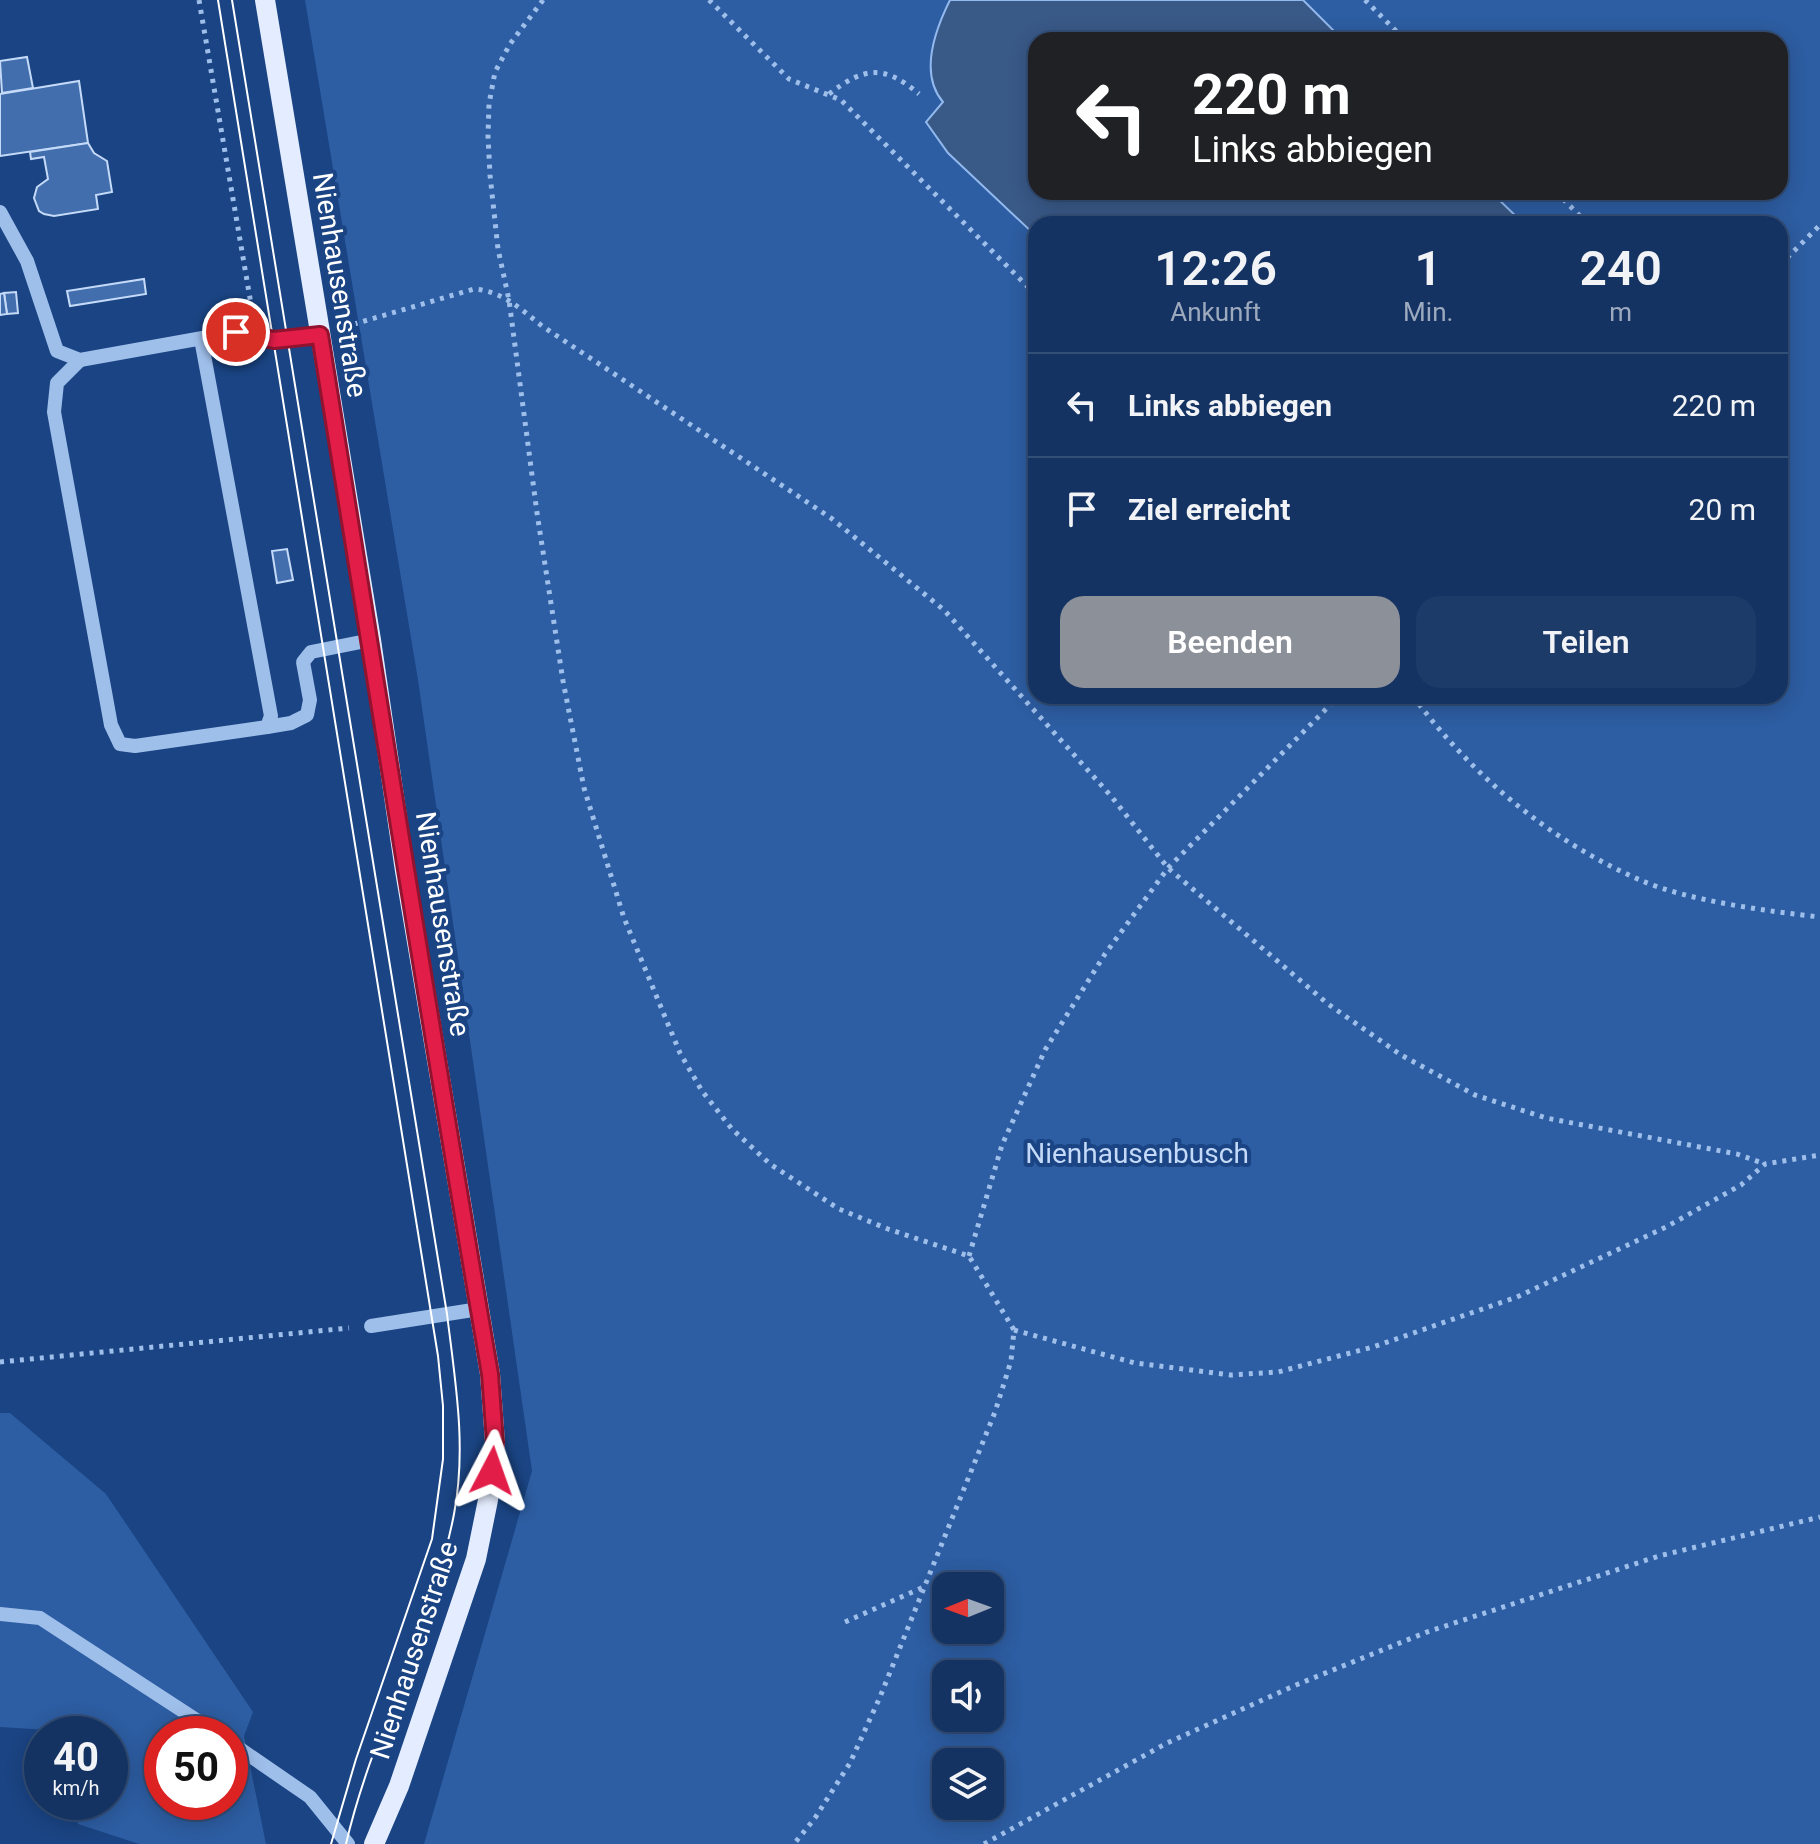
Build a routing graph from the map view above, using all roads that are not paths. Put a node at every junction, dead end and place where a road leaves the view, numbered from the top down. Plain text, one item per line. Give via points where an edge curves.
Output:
1 (265, 0) edge
2 (0, 212) edge
3 (320, 335) junction
4 (201, 339) junction
5 (80, 360) junction
6 (371, 640) junction
7 (267, 727) junction
8 (479, 1309) junction
9 (371, 1326) road end
10 (0, 1614) edge
11 (190, 1716) edge
12 (248, 1754) edge
13 (348, 1844) edge
14 (374, 1844) edge

1 - 3 main road, Nienhausenstraße
2 - 5 lane via 27,261 57,351
3 - 4 lane via 274,340 236,332
3 - 6 main road, Nienhausenstraße
4 - 5 lane
4 - 7 lane via 271,716
5 - 7 lane via 57,383 54,412 111,725 120,744
6 - 7 lane via 311,652 303,662 310,700 307,715
6 - 8 main road, Nienhausenstraße
8 - 9 lane
8 - 14 main road, Nienhausenstraße via 495,1442 488,1500 472,1572
10 - 11 lane via 40,1618
12 - 13 lane via 310,1797

